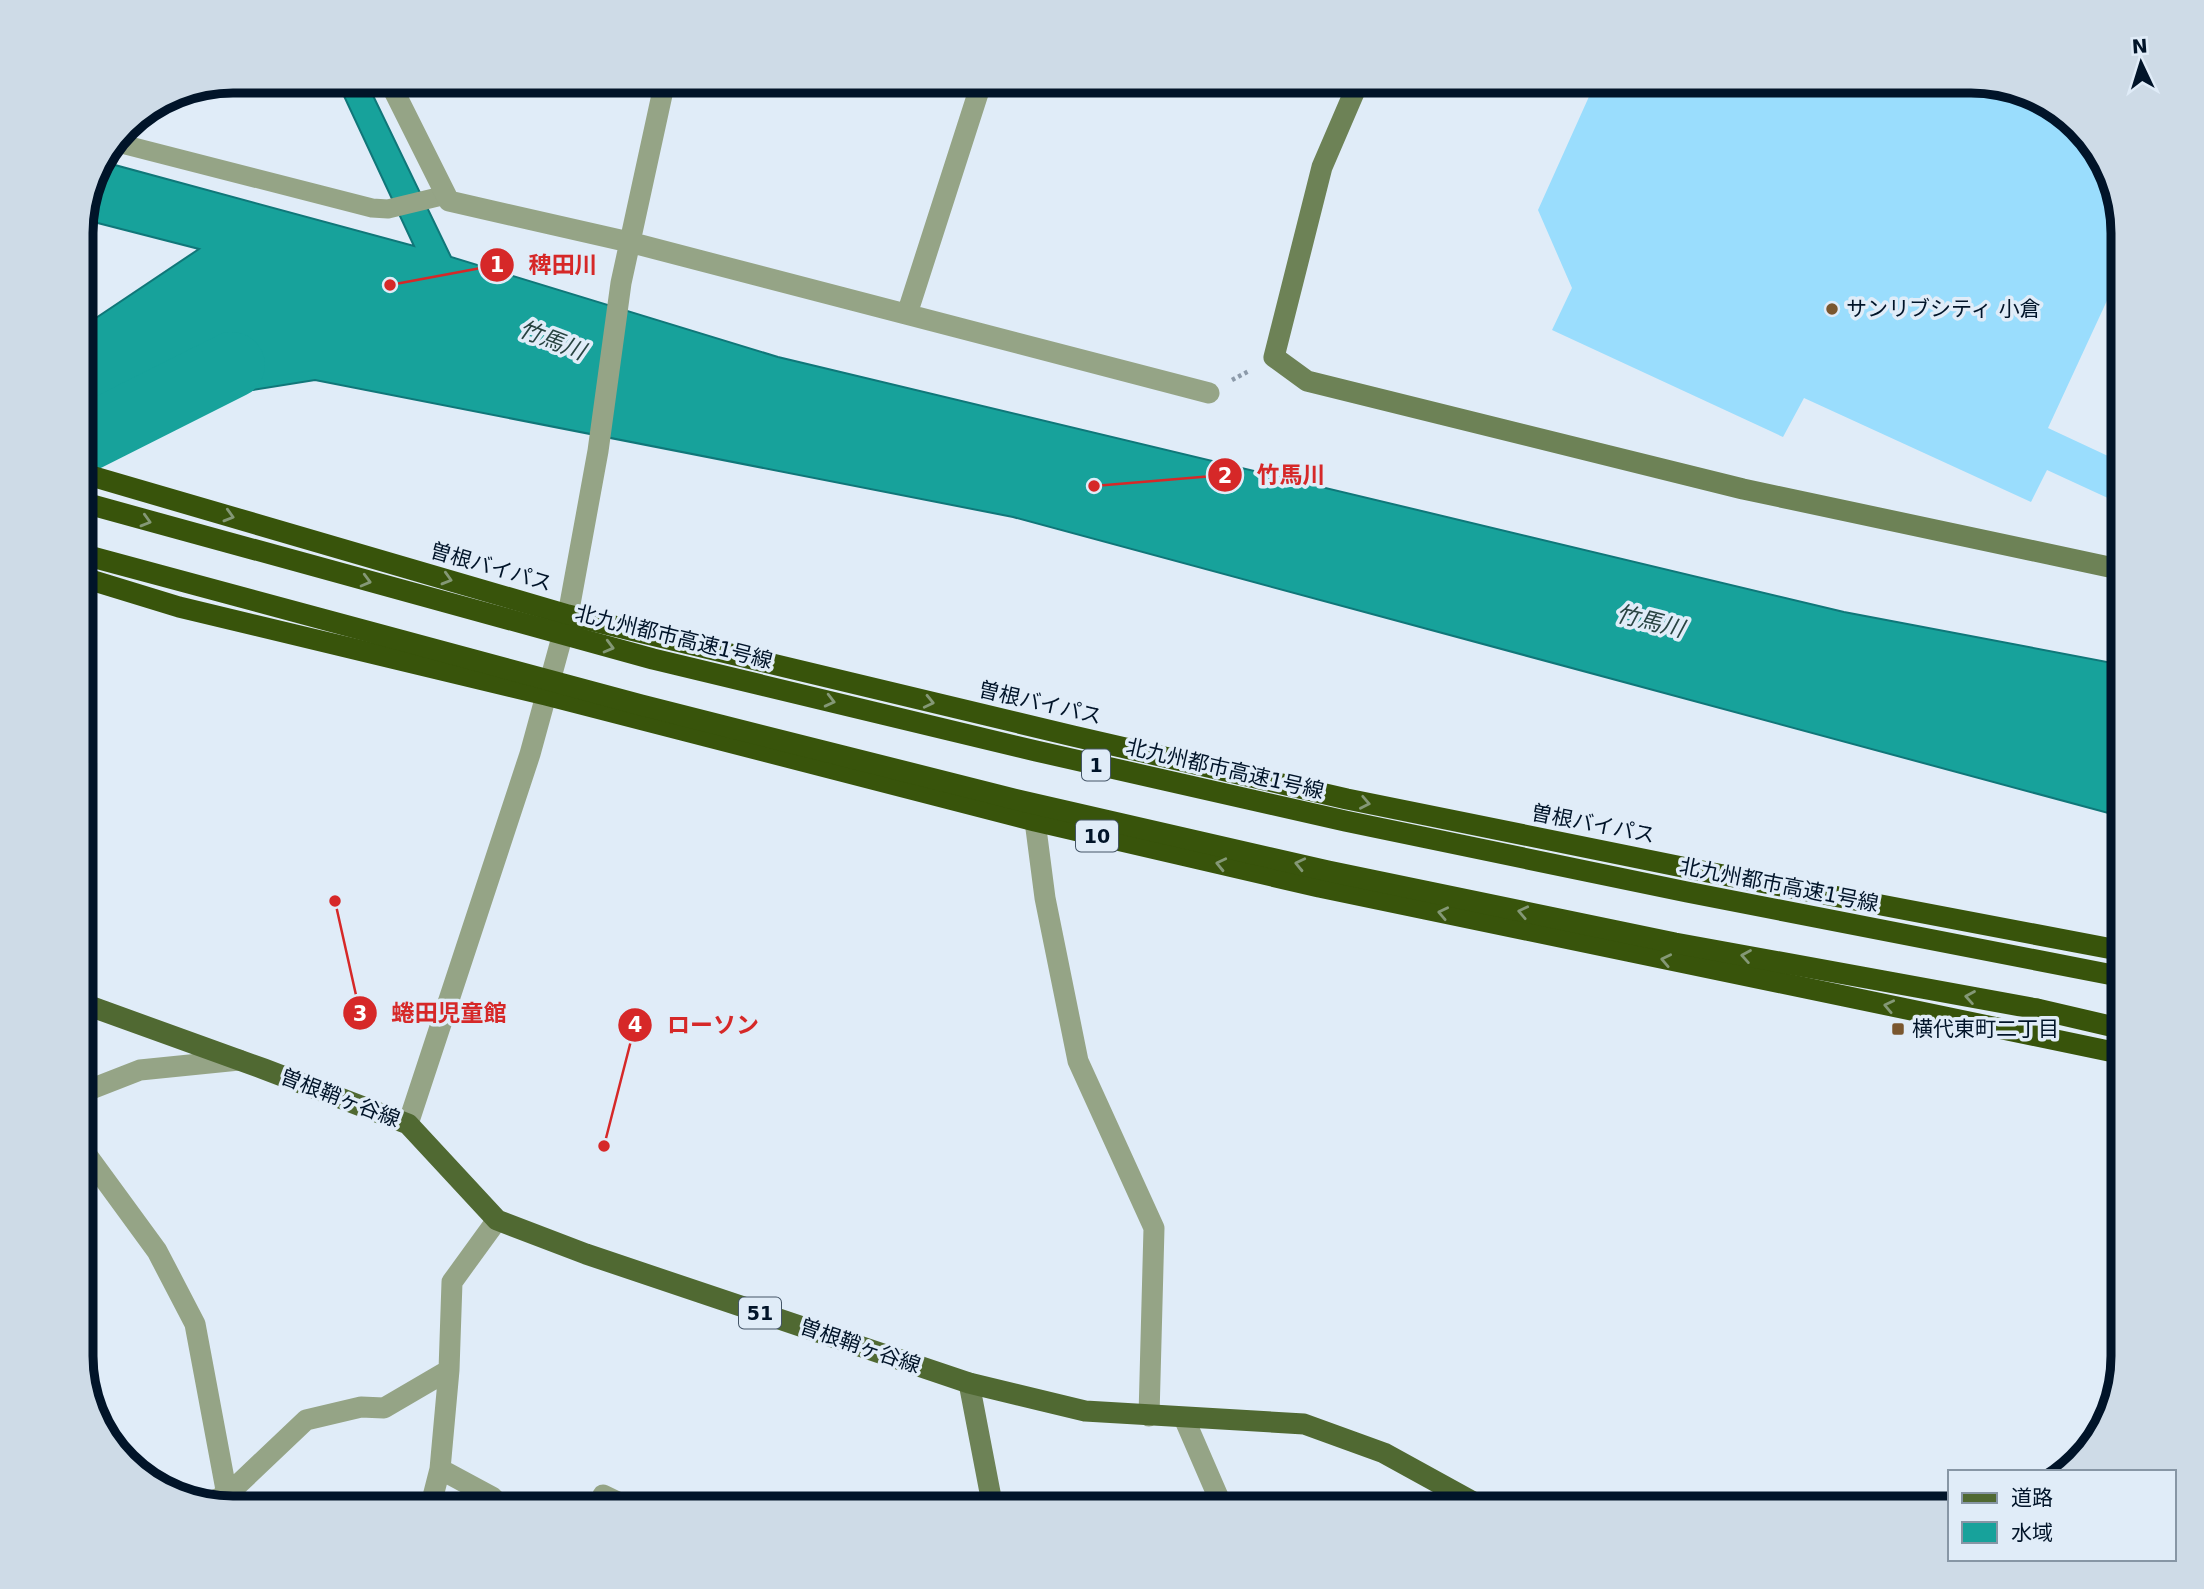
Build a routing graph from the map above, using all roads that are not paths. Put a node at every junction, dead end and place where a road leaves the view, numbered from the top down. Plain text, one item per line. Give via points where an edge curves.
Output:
1 (395, 93) edge
2 (663, 93) edge
3 (978, 93) edge
4 (1353, 93) edge
5 (125, 145) edge
6 (446, 195) junction
7 (629, 242) junction
8 (907, 314) junction
9 (1209, 393) road end
10 (93, 476) edge
11 (93, 505) edge
12 (93, 557) edge
13 (2111, 567) edge
14 (93, 581) edge
15 (568, 615) junction
16 (546, 695) junction
17 (1035, 821) junction
18 (2111, 949) edge
19 (2111, 975) edge
20 (93, 1009) edge
21 (2111, 1024) edge
22 (2111, 1052) edge
23 (239, 1060) junction
24 (93, 1088) edge
25 (408, 1124) junction
26 (93, 1163) edge
27 (497, 1220) junction
28 (449, 1370) junction
29 (969, 1383) junction
30 (1149, 1416) junction
31 (1184, 1418) junction
32 (440, 1469) junction
33 (220, 1496) edge
34 (222, 1496) edge
35 (433, 1496) edge
36 (490, 1496) edge
37 (991, 1496) edge
38 (1218, 1496) edge
39 (1462, 1496) edge

1 - 6 street
2 - 7 street
3 - 8 street
4 - 13 street via 1322,167 1274,357 1307,381 1743,489
5 - 6 lane via 372,208 388,209
6 - 7 street via 449,201
7 - 8 street
7 - 15 street
8 - 9 street
10 -> 15 highway, 曽根バイパス
11 -> 19 highway, 北九州都市高速1号線 / 1, bridge via 653,659 1036,751 1358,824
21 -> 12 highway, bridge via 1675,943 1035,804 641,705
14 - 16 highway, 10 via 179,607
15 - 16 street
15 -> 18 highway, 曽根バイパス via 1347,799
16 - 17 highway, 10
16 - 25 street
22 -> 17 highway, 10 via 1319,887
17 - 30 street via 1045,898 1079,1061 1154,1227
20 - 23 main road, 曽根鞘ヶ谷線 / 51
23 - 24 street via 140,1070
23 - 25 main road, 曽根鞘ヶ谷線 / 51
25 - 27 main road, 曽根鞘ヶ谷線 / 51
26 - 33 street via 157,1251 195,1324
27 - 28 street via 452,1282
27 - 29 main road, 曽根鞘ヶ谷線 / 51 via 599,1259
28 - 32 street
28 - 34 street via 384,1408 361,1407 306,1420
29 - 30 main road, 曽根鞘ヶ谷線 / 51 via 1085,1411
29 - 37 street
30 - 31 main road, 曽根鞘ヶ谷線 / 51
31 - 38 street
31 - 39 main road, 曽根鞘ヶ谷線 / 51 via 1304,1423 1384,1453
32 - 35 street
32 - 36 street

